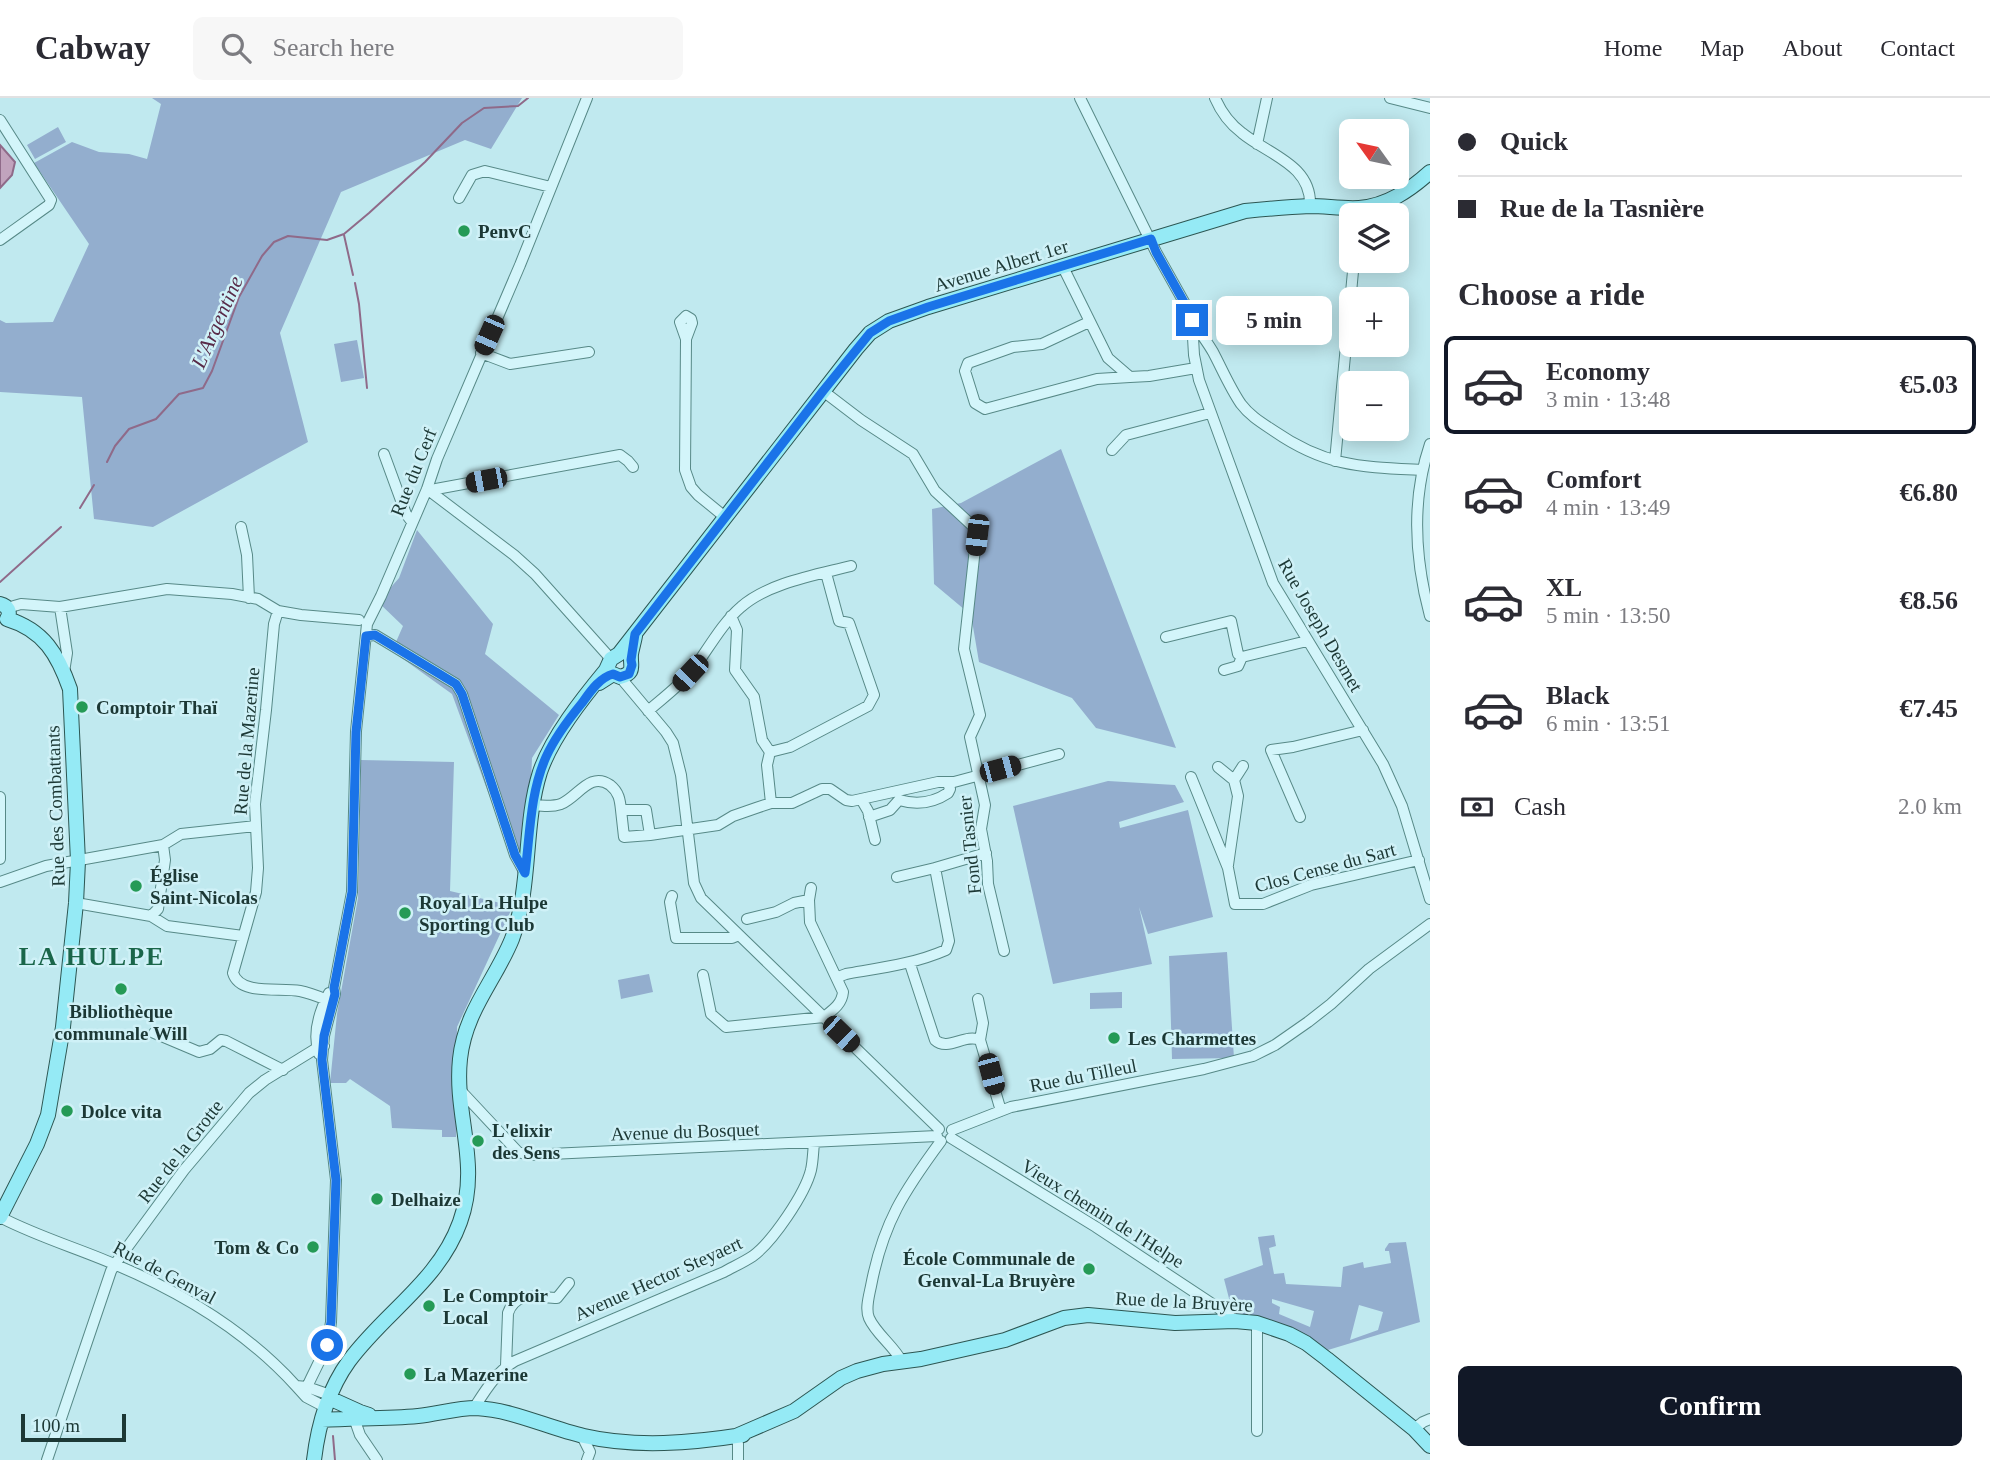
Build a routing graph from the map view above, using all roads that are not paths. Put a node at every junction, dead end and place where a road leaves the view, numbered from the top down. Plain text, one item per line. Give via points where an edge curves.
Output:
1 (587, 98) edge
2 (1080, 98) edge
3 (1216, 98) edge
4 (1267, 98) edge
5 (1390, 98) edge
6 (1430, 108) edge
7 (0, 120) edge
8 (1257, 144) junction
9 (1430, 172) edge
10 (551, 187) junction
11 (459, 198) dead end
12 (1379, 203) edge
13 (1310, 206) junction
14 (1339, 209) edge
15 (1151, 239) junction
16 (0, 240) edge
17 (1063, 267) junction
18 (1353, 273) edge
19 (1192, 320) junction
20 (1089, 322) junction
21 (686, 339) dead end
22 (589, 352) dead end
23 (481, 353) junction
24 (1108, 358) junction
25 (1196, 368) junction
26 (1130, 377) junction
27 (1097, 379) junction
28 (823, 391) junction
29 (1210, 413) junction
30 (1430, 444) edge
31 (1112, 450) dead end
32 (384, 454) dead end
33 (1335, 461) junction
34 (633, 467) dead end
35 (1422, 470) junction
36 (429, 491) junction
37 (1418, 508) junction
38 (1430, 508) edge
39 (725, 517) junction
40 (412, 522) junction
41 (241, 527) dead end
42 (851, 566) dead end
43 (826, 573) junction
44 (249, 598) junction
45 (60, 607) junction
46 (278, 611) junction
47 (4, 614) edge
48 (731, 616) junction
49 (1430, 616) edge
50 (365, 619) junction
51 (366, 636) junction
52 (1166, 637) dead end
53 (1307, 641) junction
54 (1242, 657) junction
55 (619, 666) junction
56 (1224, 670) dead end
57 (64, 673) junction
58 (648, 710) junction
59 (1363, 730) junction
60 (770, 752) junction
61 (1059, 754) dead end
62 (1218, 766) dead end
63 (1242, 766) dead end
64 (979, 775) junction
65 (1191, 777) dead end
66 (1234, 780) junction
67 (948, 783) junction
68 (897, 796) junction
69 (0, 797) edge
70 (861, 799) junction
71 (771, 803) junction
72 (533, 805) junction
73 (621, 810) junction
74 (869, 817) junction
75 (1300, 817) dead end
76 (256, 826) junction
77 (687, 830) junction
78 (650, 835) junction
79 (875, 840) dead end
80 (163, 845) junction
81 (986, 853) junction
82 (0, 859) edge
83 (78, 860) junction
84 (1419, 860) junction
85 (1228, 867) junction
86 (935, 868) junction
87 (525, 873) junction
88 (897, 877) dead end
89 (0, 882) edge
90 (811, 888) dead end
91 (671, 896) dead end
92 (1430, 899) edge
93 (809, 900) junction
94 (76, 903) junction
95 (151, 916) junction
96 (747, 919) dead end
97 (1430, 924) edge
98 (739, 935) junction
99 (243, 936) junction
100 (1004, 951) dead end
101 (909, 964) junction
102 (703, 975) dead end
103 (838, 977) junction
104 (978, 999) dead end
105 (329, 1001) junction
106 (824, 1017) junction
107 (154, 1033) dead end
108 (980, 1040) junction
109 (320, 1047) junction
110 (283, 1070) junction
111 (461, 1091) junction
112 (1001, 1111) junction
113 (944, 1135) junction
114 (814, 1143) junction
115 (0, 1217) edge
116 (115, 1264) junction
117 (569, 1283) dead end
118 (1235, 1321) junction
119 (1257, 1323) junction
120 (902, 1362) junction
121 (506, 1366) junction
122 (302, 1386) junction
123 (324, 1404) junction
124 (474, 1408) junction
125 (354, 1418) junction
126 (384, 1418) junction
127 (1430, 1419) edge
128 (1414, 1429) junction
129 (1257, 1431) dead end
130 (582, 1436) junction
131 (736, 1436) junction
132 (603, 1440) junction
133 (1430, 1446) edge
134 (589, 1456) edge
135 (47, 1460) edge
136 (314, 1460) edge
137 (377, 1460) edge
138 (738, 1460) edge

1 - 10 street, Rue du Cerf
2 - 15 street
3 - 8 street via 1230,122
4 - 8 street
5 - 6 street
7 - 16 street via 51,203
8 - 13 street via 1304,178
9 - 12 main road, Avenue Albert 1er via 1399,195
10 - 11 street via 485,172 472,175
10 - 23 street, Rue du Cerf
13 - 14 main road, Avenue Albert 1er
13 - 15 main road, Avenue Albert 1er via 1245,211
15 - 17 main road, Avenue Albert 1er
15 - 19 street
17 - 20 street
17 - 28 main road, Avenue Albert 1er via 889,321 870,333
18 - 33 street
19 - 25 street, Rue Joseph Desmet
19 - 33 street via 1250,414 1285,439
20 - 24 street
20 - 27 street via 1042,344 1013,347 971,361 965,371 975,403 985,409
21 - 39 street via 687,478 698,495
22 - 23 street via 510,364
23 - 36 street, Rue du Cerf via 437,459
24 - 26 street
24 - 27 street
25 - 26 street
25 - 29 street, Rue Joseph Desmet
26 - 27 street
28 - 39 main road, Avenue Albert 1er
28 - 64 street, Fond Tasnier via 913,454 935,491 977,530 964,649 980,715 970,737
29 - 31 street via 1126,435
29 - 53 street, Rue Joseph Desmet via 1269,574
30 - 35 street
32 - 40 street
33 - 35 street
34 - 36 street, Rue du Cerf via 620,455
35 - 37 street
36 - 40 street, Rue du Cerf
36 - 55 street, Vieux chemin de l'Helpe via 535,574
37 - 38 street
37 - 49 street via 1418,558
39 - 55 main road, Avenue Albert 1er via 635,634
40 - 50 street, Rue du Cerf via 377,604
41 - 44 street
42 - 43 street
43 - 48 street via 755,597
43 - 60 street via 839,621 849,623 874,695 868,706 790,747
44 - 45 street via 167,589
44 - 46 street
45 - 47 street via 21,604
45 - 57 street via 67,653
46 - 50 street
46 - 76 street, Rue de la Mazerine
47 - 57 main road, Rue des Combattants via 48,644
48 - 58 street via 690,673
48 - 60 street via 737,630 734,670 754,697 762,740
50 - 51 street
51 - 87 street via 375,635 456,684
51 - 105 street via 356,732 352,892
52 - 54 street via 1231,621
53 - 54 street
53 - 59 street, Rue Joseph Desmet
54 - 56 street via 1238,666
55 - 58 street, Vieux chemin de l'Helpe
55 - 72 main road, Avenue Albert 1er via 593,688 551,747
57 - 83 main road, Rue des Combattants via 70,689
58 - 77 street, Vieux chemin de l'Helpe via 677,753
59 - 75 street via 1270,750
59 - 84 street, Rue Joseph Desmet via 1390,779
60 - 71 street
61 - 64 street
62 - 66 street
63 - 66 street
64 - 67 street
64 - 81 street, Fond Tasnier
65 - 85 street
66 - 85 street via 1238,796
67 - 68 street
67 - 68 street via 948,793 940,798 915,804
68 - 70 street via 883,793
68 - 74 street via 890,810
69 - 82 street
70 - 71 street via 846,800 822,789 792,803
70 - 74 street
71 - 77 street via 718,825
72 - 73 street via 566,802 597,780 618,794
72 - 87 main road, Avenue Albert 1er
73 - 78 street via 646,810
73 - 78 street via 624,837
74 - 79 street
76 - 80 street via 181,834
76 - 99 street, Rue de la Mazerine via 256,892
77 - 78 street
77 - 98 street, Vieux chemin de l'Helpe via 697,892
80 - 83 street
80 - 95 street via 158,909
81 - 86 street
81 - 100 street, Fond Tasnier via 988,884
83 - 89 street
83 - 94 main road, Rue des Combattants
84 - 85 street, Clos Cense du Sart via 1311,885 1263,904 1239,905 1235,904
84 - 92 street, Rue Joseph Desmet
86 - 88 street
86 - 101 street via 949,945
87 - 111 main road, Avenue Albert 1er via 512,938 468,1021 460,1061
90 - 93 street
91 - 98 street via 676,938
93 - 96 street
93 - 103 street via 810,922
94 - 95 street
94 - 115 main road, Rue des Combattants via 48,1115
95 - 99 street via 167,926
97 - 112 street, Rue du Tilleul via 1308,1022 1253,1056
98 - 106 street, Vieux chemin de l'Helpe
99 - 105 street, Rue de la Mazerine via 233,973 240,984 298,990
101 - 103 street
101 - 108 street via 935,1040 945,1045 973,1037
102 - 106 street via 711,1014 726,1027
103 - 106 street via 843,995
104 - 108 street via 983,1023
105 - 109 street via 320,1013 315,1037
106 - 113 street, Vieux chemin de l'Helpe
107 - 110 street via 199,1052 226,1041
108 - 112 street
109 - 110 street, Rue de la Grotte
109 - 122 street via 336,1180 331,1322 322,1360
110 - 116 street, Rue de la Grotte via 236,1107
111 - 114 street, Avenue du Bosquet via 518,1152 529,1156
111 - 123 main road, Avenue Albert 1er via 469,1172 454,1237 432,1271 348,1361
112 - 113 street, Rue du Tilleul
113 - 114 street, Avenue du Bosquet
113 - 118 street, Vieux chemin de l'Helpe via 1105,1233
113 - 120 street via 891,1217 869,1294 871,1322
114 - 121 street, Avenue Hector Steyaert via 812,1168 803,1192 750,1258
115 - 116 street, Rue de Genval
116 - 122 street, Rue de Genval via 177,1295 235,1332
116 - 135 street, Rue de la Grotte
117 - 121 street via 556,1298 532,1296 511,1304
118 - 119 main road, Rue de la Bruyère
118 - 120 main road, Rue de la Bruyère via 1175,1323 1076,1315 1004,1340
119 - 128 main road, Rue de la Bruyère via 1306,1343
119 - 129 street
120 - 131 main road, Rue de la Bruyère via 845,1382 788,1420
121 - 124 street, Avenue Hector Steyaert
122 - 123 street, Rue de Genval via 306,1397
123 - 125 main road, Rue de la Bruyère
123 - 126 main road, Rue de la Bruyère
123 - 136 main road, Avenue Albert 1er
124 - 126 main road, Rue de la Bruyère
124 - 130 main road, Rue de la Bruyère
125 - 126 main road, Rue de la Bruyère
125 - 137 street via 359,1435
127 - 128 street
128 - 133 main road, Rue de la Bruyère
130 - 132 main road, Rue de la Bruyère
130 - 134 street
131 - 132 main road, Rue de la Bruyère via 659,1442
131 - 138 street
132 - 134 street

